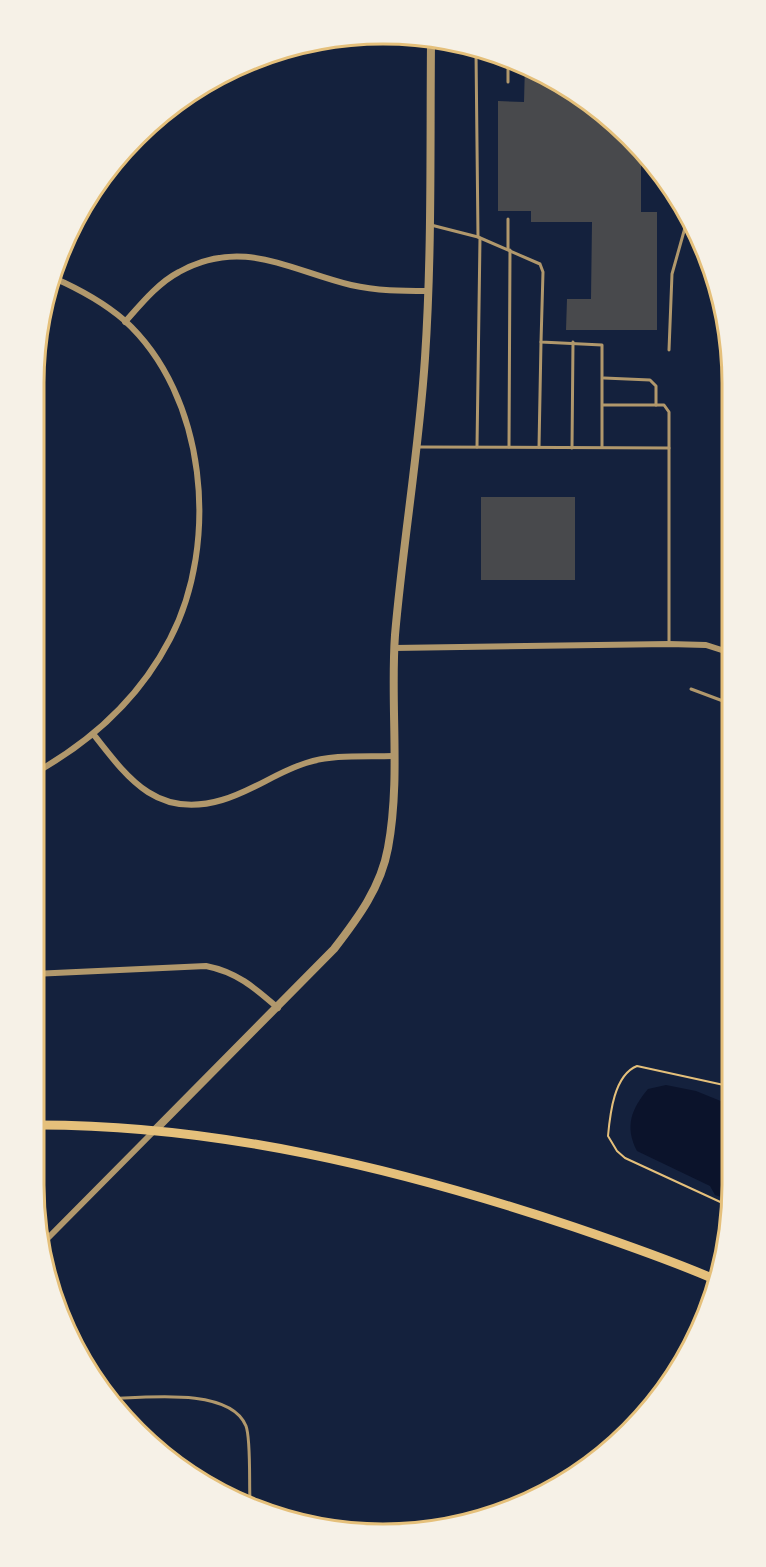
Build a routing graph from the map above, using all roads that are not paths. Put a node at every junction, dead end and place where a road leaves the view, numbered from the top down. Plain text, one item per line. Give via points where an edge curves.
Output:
1 (431, 47) edge
2 (476, 57) edge
3 (508, 67) edge
4 (508, 82) dead end
5 (508, 219) dead end
6 (429, 224) junction
7 (685, 229) edge
8 (479, 238) junction
9 (509, 249) junction
10 (60, 281) edge
11 (429, 291) junction
12 (125, 322) junction
13 (541, 342) junction
14 (573, 342) junction
15 (669, 350) dead end
16 (604, 378) junction
17 (603, 405) junction
18 (656, 405) junction
19 (415, 447) junction
20 (477, 447) junction
21 (509, 447) junction
22 (539, 447) junction
23 (572, 448) junction
24 (602, 448) junction
25 (669, 448) junction
26 (669, 644) junction
27 (394, 648) junction
28 (722, 650) edge
29 (691, 689) dead end
30 (722, 701) edge
31 (94, 735) junction
32 (393, 756) junction
33 (44, 767) edge
34 (44, 973) edge
35 (278, 1008) junction
36 (44, 1125) edge
37 (156, 1129) junction
38 (48, 1238) edge
39 (709, 1277) edge
40 (120, 1399) edge
41 (249, 1496) edge

1 - 6 street
2 - 8 lane
3 - 4 lane
5 - 9 lane
6 - 8 lane
6 - 11 street
7 - 15 lane via 672,274
8 - 9 lane
8 - 20 lane
9 - 13 lane via 535,260 543,272
9 - 21 lane
10 - 12 street via 88,295
11 - 12 street via 385,291 350,285 270,259 237,255 206,259 177,272
11 - 19 street
12 - 31 street via 149,349 182,412 199,486 199,526 195,565 171,638 134,693
13 - 14 lane
13 - 22 lane
14 - 16 lane via 602,345
14 - 23 lane
16 - 17 lane
16 - 18 lane via 650,380 656,386
17 - 18 lane
17 - 24 lane
18 - 25 lane via 664,405 669,412
19 - 20 lane
19 - 27 street
20 - 21 lane
21 - 22 lane
22 - 23 lane
23 - 24 lane
24 - 25 lane
25 - 26 lane
26 - 27 street
26 - 28 street via 706,645
27 - 32 street
29 - 30 lane
31 - 32 street via 130,780 160,799 192,806 223,800 308,762
31 - 33 street
32 - 35 street via 388,849 376,885 360,916 334,949
34 - 35 street via 206,966 243,978
35 - 37 street
36 - 37 main road
37 - 38 street
37 - 39 main road via 338,1161 425,1182 514,1207
40 - 41 lane via 186,1397 222,1405 238,1415 246,1427

